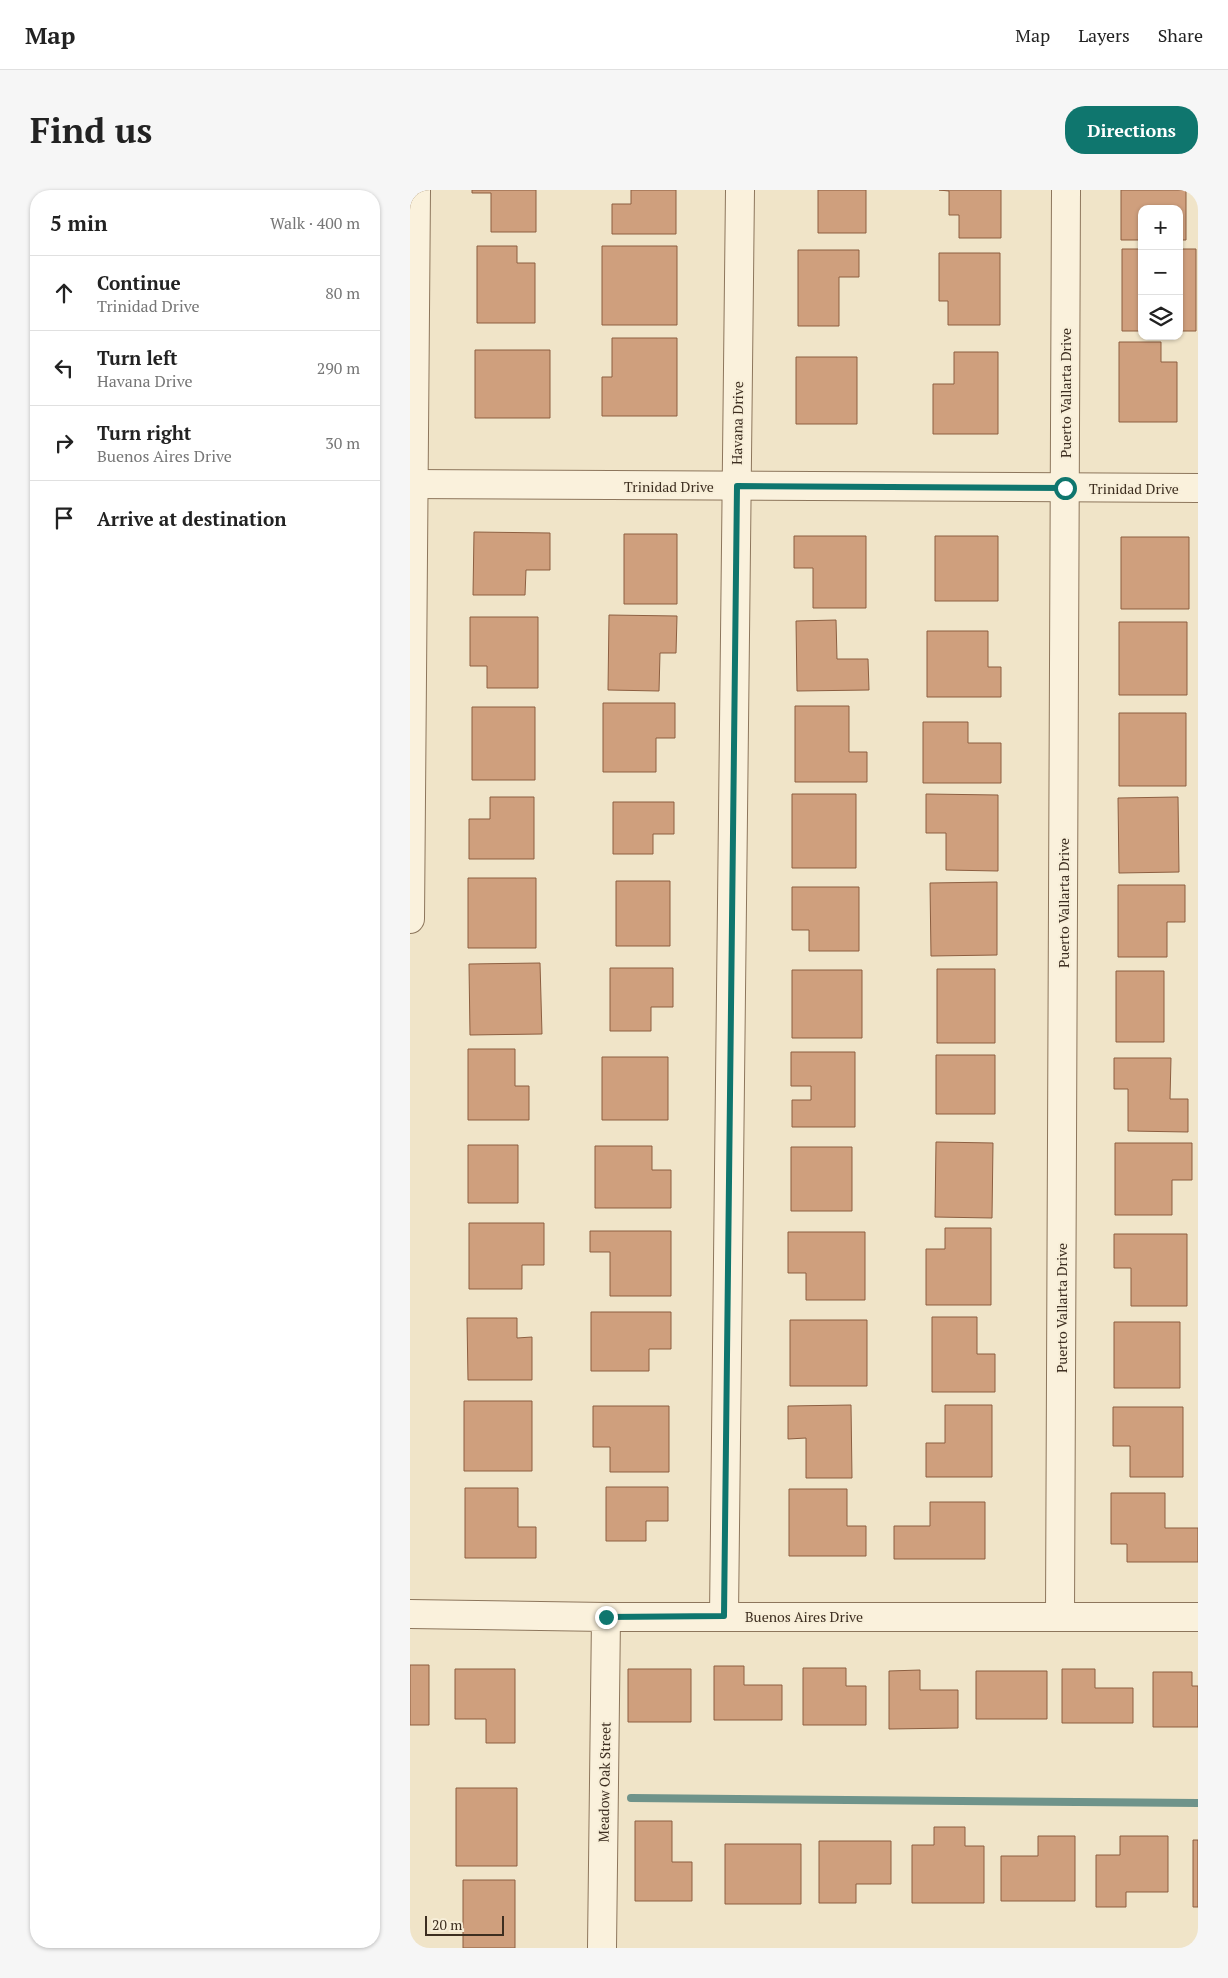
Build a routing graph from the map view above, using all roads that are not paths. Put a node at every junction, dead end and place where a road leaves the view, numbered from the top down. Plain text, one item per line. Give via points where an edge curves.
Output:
1 (416, 190) edge
2 (740, 190) edge
3 (1066, 190) edge
4 (412, 484) edge
5 (737, 486) junction
6 (1065, 488) junction
7 (1198, 488) edge
8 (410, 919) edge
9 (410, 1614) edge
10 (1060, 1615) junction
11 (724, 1616) junction
12 (606, 1617) junction
13 (1198, 1617) edge
14 (602, 1948) edge

1 - 4 street
2 - 5 street, Havana Drive
3 - 6 street, Puerto Vallarta Drive
4 - 5 street, Trinidad Drive
4 - 8 street
5 - 6 street, Trinidad Drive
5 - 11 street, Havana Drive
6 - 7 street, Trinidad Drive
6 - 10 street, Puerto Vallarta Drive
9 - 12 street, Buenos Aires Drive
10 - 11 street, Buenos Aires Drive
10 - 13 street, Buenos Aires Drive
11 - 12 street, Buenos Aires Drive
12 - 14 street, Meadow Oak Street

